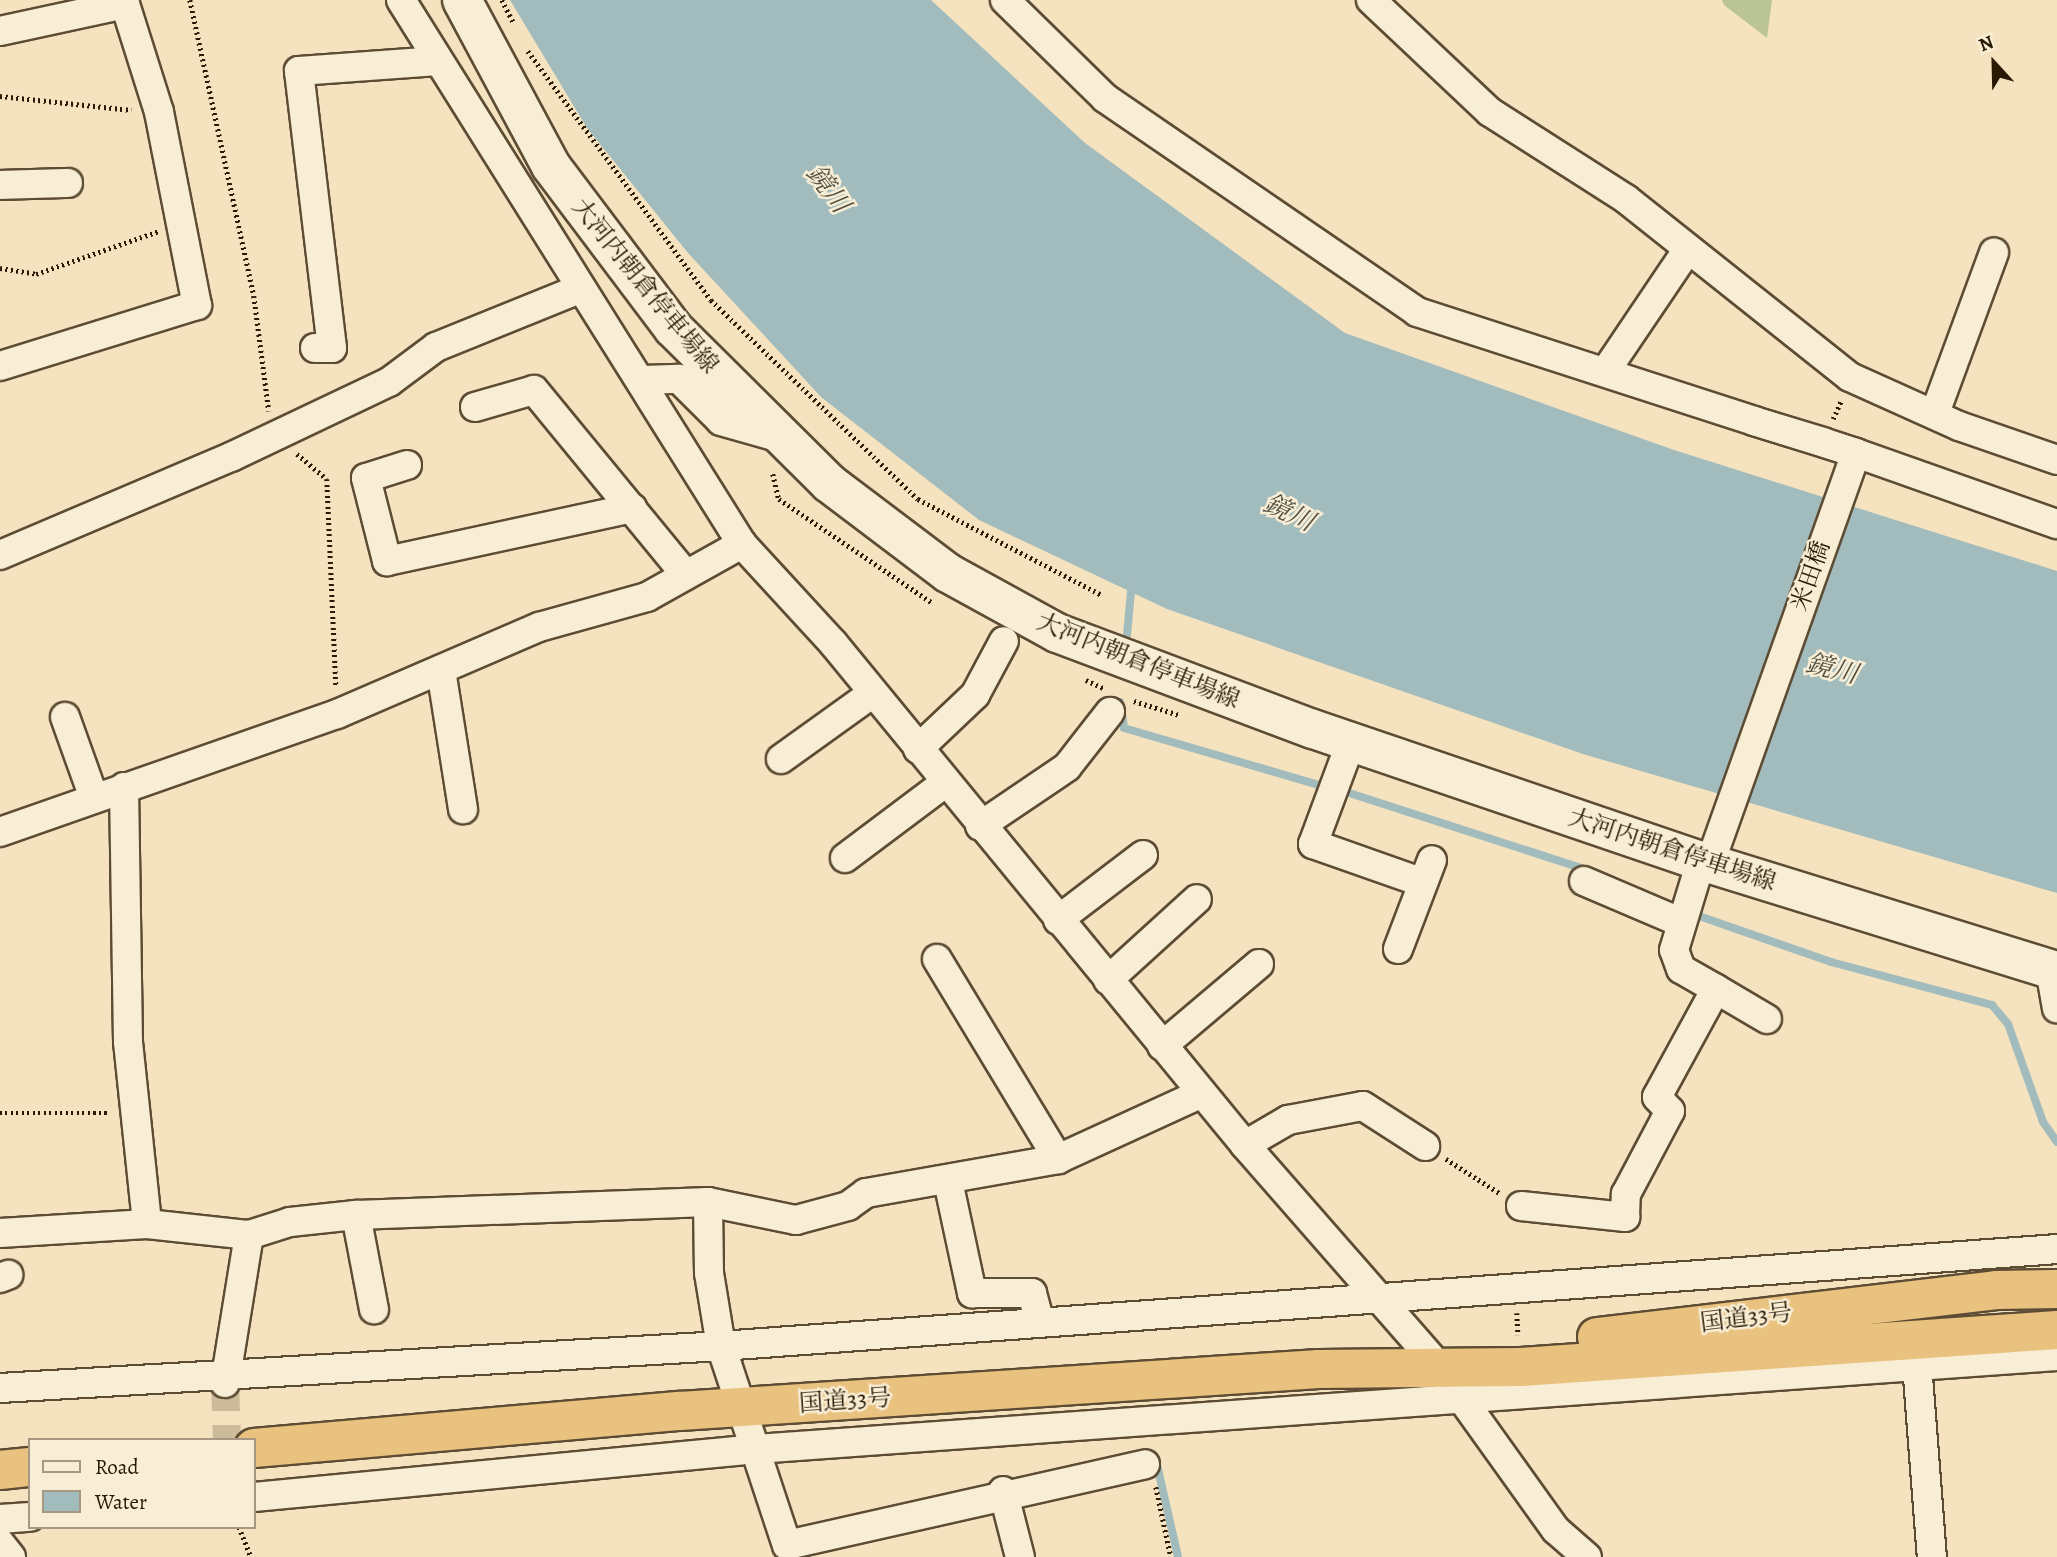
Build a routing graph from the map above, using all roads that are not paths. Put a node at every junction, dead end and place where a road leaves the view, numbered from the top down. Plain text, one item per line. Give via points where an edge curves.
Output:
1 (401, 0) edge
2 (462, 0) edge
3 (1005, 0) edge
4 (1371, 0) edge
5 (0, 31) edge
6 (438, 61) junction
7 (68, 183) dead end
8 (0, 185) edge
9 (1688, 249) junction
10 (1994, 253) dead end
11 (577, 290) junction
12 (314, 348) dead end
13 (0, 366) edge
14 (1605, 372) junction
15 (644, 380) junction
16 (475, 408) dead end
17 (1935, 413) junction
18 (1754, 421) junction
19 (781, 438) junction
20 (2057, 460) edge
21 (1852, 463) junction
22 (407, 465) dead end
23 (632, 508) junction
24 (2057, 524) edge
25 (742, 544) junction
26 (0, 555) edge
27 (686, 575) junction
28 (1004, 641) dead end
29 (441, 670) junction
30 (873, 693) junction
31 (1110, 712) dead end
32 (65, 717) dead end
33 (1351, 742) junction
34 (918, 749) junction
35 (781, 759) dead end
36 (945, 783) junction
37 (124, 787) junction
38 (94, 798) junction
39 (463, 809) dead end
40 (980, 826) junction
41 (0, 832) edge
42 (1710, 854) junction
43 (1143, 855) dead end
44 (845, 858) dead end
45 (1584, 881) dead end
46 (1197, 899) dead end
47 (1058, 920) junction
48 (1680, 922) junction
49 (1398, 949) dead end
50 (937, 959) dead end
51 (1259, 964) dead end
52 (2053, 970) edge
53 (1108, 980) junction
54 (1716, 989) junction
55 (2057, 1008) edge
56 (1767, 1019) dead end
57 (1162, 1046) junction
58 (1202, 1093) junction
59 (1245, 1144) junction
60 (1425, 1146) road end
61 (1058, 1159) junction
62 (948, 1181) junction
63 (708, 1202) junction
64 (1521, 1206) road end
65 (356, 1215) junction
66 (147, 1224) junction
67 (0, 1233) edge
68 (249, 1236) junction
69 (2057, 1249) edge
70 (2057, 1289) edge
71 (1378, 1296) junction
72 (374, 1308) dead end
73 (1039, 1319) junction
74 (2057, 1330) edge
75 (720, 1346) junction
76 (2057, 1356) edge
77 (1437, 1364) junction
78 (1917, 1364) junction
79 (225, 1378) junction
80 (0, 1388) edge
81 (1467, 1403) junction
82 (742, 1408) junction
83 (256, 1448) edge
84 (757, 1450) junction
85 (1145, 1464) road end
86 (1003, 1491) junction
87 (256, 1497) edge
88 (28, 1517) edge
89 (0, 1520) edge
90 (0, 1543) edge
91 (787, 1551) edge
92 (12, 1557) edge
93 (1020, 1557) edge
94 (1587, 1557) edge
95 (1932, 1557) edge

1 - 6 street
2 - 19 main road, 大河内朝倉停車場線 via 551,166 616,257 673,328
3 - 14 street via 1105,99 1417,312
4 - 9 street via 1490,113 1626,199
5 - 13 street via 125,4 159,113 197,305
6 - 11 street
6 - 12 street via 299,71 332,348
7 - 8 street
9 - 14 street
9 - 17 street via 1840,369
10 - 17 street
11 - 15 street
11 - 26 street via 436,346 389,382 277,436
14 - 18 street
15 - 19 street via 680,379 721,421
15 - 25 street
16 - 23 street via 534,390
17 - 20 street
18 - 21 street
18 - 21 street via 1823,443
19 - 33 main road, 大河内朝倉停車場線 via 828,483 948,573 1057,633
21 - 24 street
21 - 42 street, 米田橋
22 - 23 street via 366,478 387,561
23 - 27 street
25 - 27 street
25 - 30 street
27 - 29 street via 647,597 539,627
28 - 34 street via 975,695
29 - 37 street via 337,714
29 - 39 street
30 - 34 street
30 - 35 street
31 - 40 street via 1067,767
32 - 38 street
33 - 42 main road, 大河内朝倉停車場線
33 - 49 street via 1313,844 1426,871
34 - 36 street
36 - 40 street
36 - 44 street
37 - 38 street
37 - 66 street via 134,1113
38 - 41 street
40 - 47 street
42 - 48 street, 米田橋
42 - 52 main road, 大河内朝倉停車場線
43 - 47 street
45 - 48 street
46 - 53 street
47 - 53 street
48 - 54 street, 米田橋 via 1674,950 1681,969
50 - 61 street
51 - 57 street
52 - 55 street
53 - 57 street
54 - 56 street, 米田橋
54 - 64 street via 1657,1097 1670,1111 1626,1194 1625,1217
57 - 58 street
58 - 59 street
58 - 61 street
59 - 60 street via 1288,1120 1363,1106
59 - 71 street
61 - 62 street
62 - 63 street via 866,1194 848,1206 796,1220
62 - 73 street via 972,1293 1032,1293
63 - 65 street
63 - 75 street via 709,1273
65 - 68 street via 290,1222
65 - 72 street
66 - 67 street
66 - 68 street
68 - 79 street
69 - 71 street
70 - 77 highway, 国道33号 via 1742,1318
71 - 73 street
71 - 77 street
73 - 75 street
74 - 77 highway, 国道33号 via 1521,1367
75 - 79 street
75 - 82 street
76 - 78 street
77 - 81 street
77 - 82 highway, 国道33号
78 - 81 street
78 - 95 street
79 - 80 street
81 - 84 street
81 - 94 street via 1556,1530
82 - 83 highway, 国道33号
82 - 84 street
84 - 87 street
84 - 91 street
85 - 86 street
86 - 91 street
86 - 93 street
88 - 89 street
90 - 92 street

